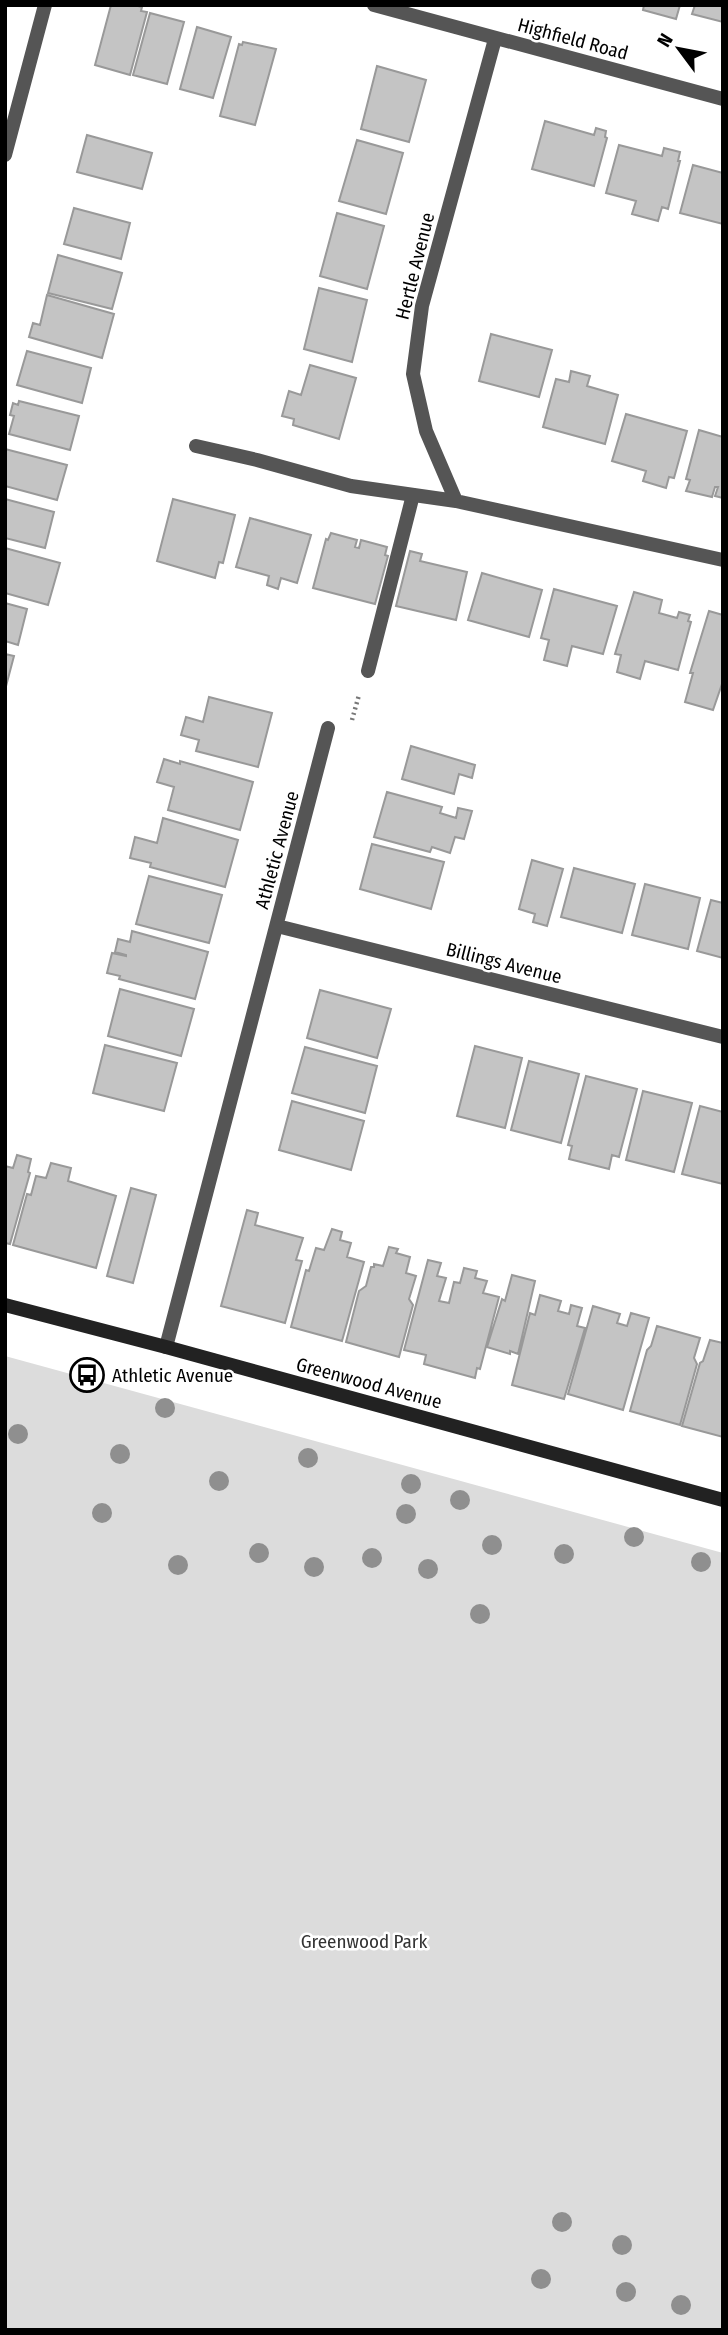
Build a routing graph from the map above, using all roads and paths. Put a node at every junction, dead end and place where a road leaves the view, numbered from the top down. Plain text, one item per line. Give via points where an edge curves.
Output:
1 (45, 5) edge
2 (374, 5) edge
3 (495, 39) junction
4 (723, 99) edge
5 (5, 155) edge
6 (196, 446) dead end
7 (413, 495) junction
8 (456, 501) junction
9 (723, 560) edge
10 (368, 671) dead end
11 (360, 692) dead end
12 (350, 724) dead end
13 (328, 728) dead end
14 (276, 926) junction
15 (723, 1037) edge
16 (5, 1305) edge
17 (166, 1347) junction
18 (723, 1500) edge

1 - 5 street
2 - 3 street, Highfield Road
3 - 4 street, Highfield Road
3 - 8 street, Hertle Avenue via 422,306 413,374 426,432
6 - 7 street via 351,486
7 - 8 street
7 - 10 street
8 - 9 street
11 - 12 path
13 - 14 street, Athletic Avenue
14 - 15 street, Billings Avenue
14 - 17 street, Athletic Avenue
16 - 17 street, Greenwood Avenue
17 - 18 street, Greenwood Avenue

